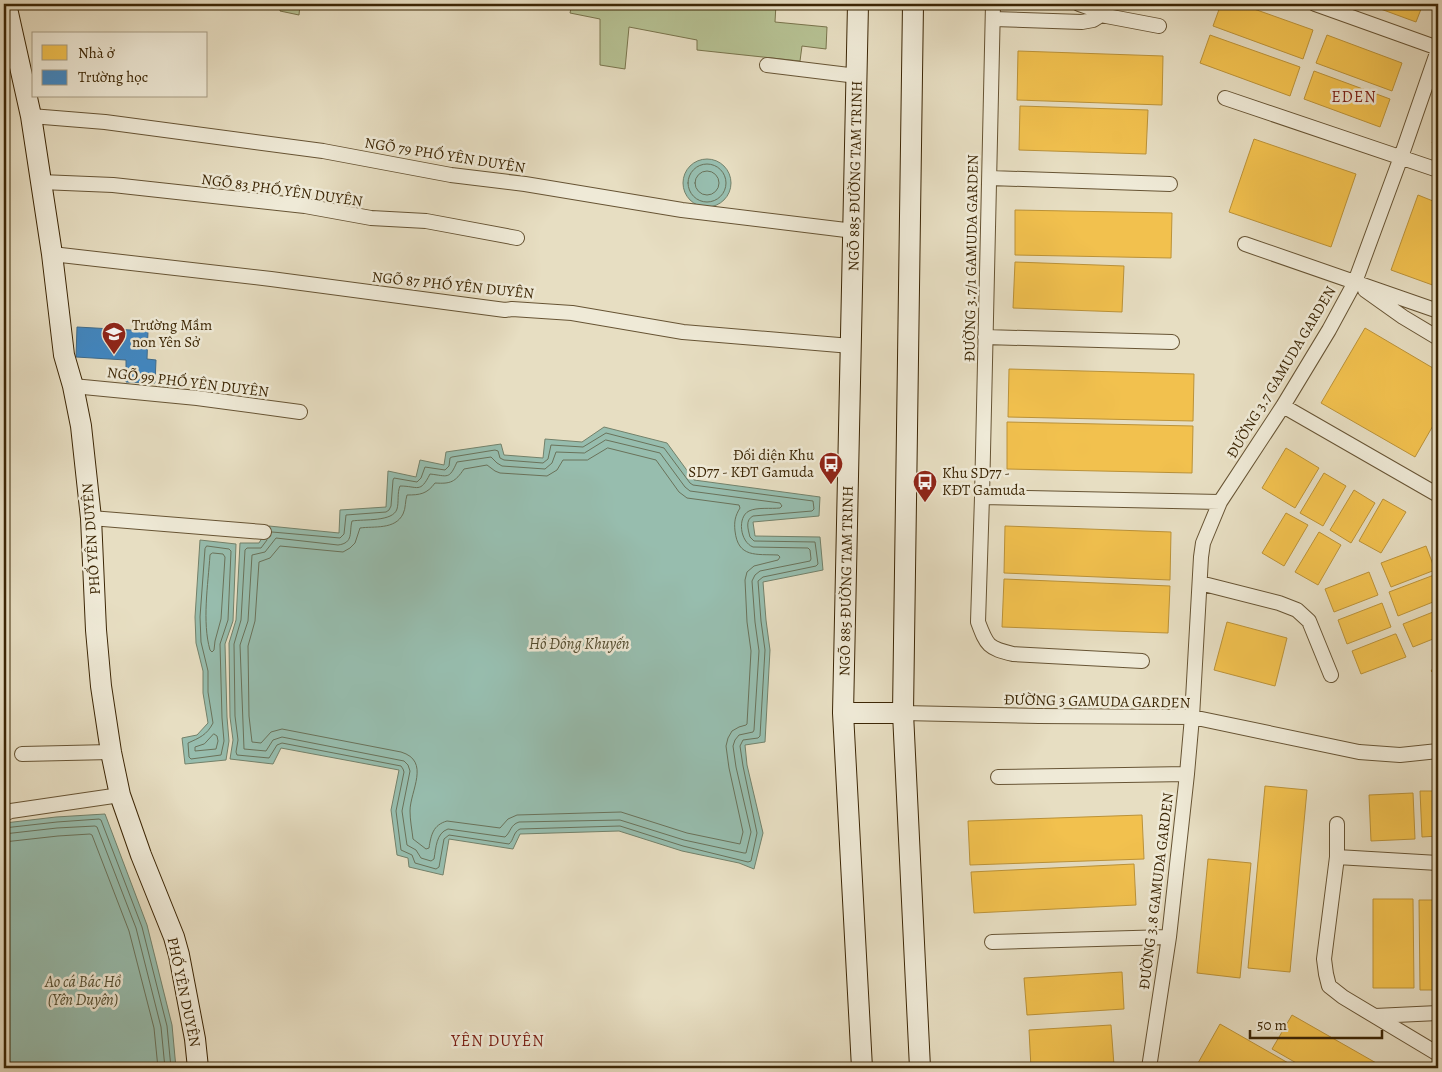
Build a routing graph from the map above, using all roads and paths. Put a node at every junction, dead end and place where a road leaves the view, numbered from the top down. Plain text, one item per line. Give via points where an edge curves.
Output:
1 (6, 4) edge
2 (858, 4) edge
3 (913, 4) edge
4 (993, 4) edge
5 (1079, 4) edge
6 (1315, 4) edge
7 (1101, 15) junction
8 (993, 19) junction
9 (1159, 26) dead end
10 (1438, 49) edge
11 (767, 65) dead end
12 (857, 76) junction
13 (1225, 98) dead end
14 (31, 116) junction
15 (1401, 158) junction
16 (1438, 170) edge
17 (990, 178) junction
18 (41, 182) junction
19 (1170, 184) dead end
20 (854, 231) junction
21 (517, 238) dead end
22 (1245, 244) dead end
23 (52, 254) junction
24 (1355, 282) junction
25 (1438, 311) edge
26 (985, 337) junction
27 (1438, 338) edge
28 (1172, 342) dead end
29 (851, 346) junction
30 (72, 386) junction
31 (1283, 406) junction
32 (300, 412) dead end
33 (1438, 495) edge
34 (982, 498) junction
35 (1220, 502) junction
36 (91, 518) junction
37 (264, 532) dead end
38 (1200, 583) junction
39 (1142, 661) dead end
40 (1331, 675) dead end
41 (843, 713) junction
42 (903, 713) junction
43 (1192, 717) junction
44 (1438, 751) edge
45 (111, 752) junction
46 (22, 754) dead end
47 (1187, 774) junction
48 (998, 777) dead end
49 (120, 795) junction
50 (4, 814) edge
51 (1337, 824) dead end
52 (1337, 857) junction
53 (1438, 863) edge
54 (1169, 937) junction
55 (992, 942) dead end
56 (1438, 1013) edge
57 (1374, 1016) junction
58 (1438, 1054) edge
59 (198, 1068) edge
60 (862, 1068) edge
61 (920, 1068) edge
62 (1149, 1068) edge

1 - 14 street, PHỐ YÊN DUYÊN
2 - 12 street, NGÕ 885 ĐƯỜNG TAM TRINH
3 - 42 street
4 - 8 street, ĐƯỜNG 3.7/1 GAMUDA GARDEN
5 - 7 street
6 - 10 street
7 - 8 street via 1082,22
7 - 9 street
8 - 17 street, ĐƯỜNG 3.7/1 GAMUDA GARDEN
10 - 15 street, ĐƯỜNG 3.7 GAMUDA GARDEN
11 - 12 street
12 - 20 street, NGÕ 885 ĐƯỜNG TAM TRINH
13 - 15 street
14 - 18 street, PHỐ YÊN DUYÊN
14 - 20 street, NGÕ 79 PHỐ YÊN DUYÊN via 105,122 314,150 682,210
15 - 16 street
15 - 24 street, ĐƯỜNG 3.7 GAMUDA GARDEN
17 - 19 street
17 - 26 street, ĐƯỜNG 3.7/1 GAMUDA GARDEN
18 - 21 street, NGÕ 83 PHỐ YÊN DUYÊN via 113,185 295,205 371,218 426,221
18 - 23 street, PHỐ YÊN DUYÊN
20 - 29 street, NGÕ 885 ĐƯỜNG TAM TRINH
22 - 24 street
23 - 29 street, NGÕ 87 PHỐ YÊN DUYÊN via 505,310 572,313 683,332
23 - 30 street, PHỐ YÊN DUYÊN via 64,355
24 - 25 street
24 - 27 street
24 - 31 street, ĐƯỜNG 3.7 GAMUDA GARDEN
26 - 28 street
26 - 34 street, ĐƯỜNG 3.7/1 GAMUDA GARDEN
29 - 41 street, NGÕ 885 ĐƯỜNG TAM TRINH
30 - 32 street, NGÕ 99 PHỐ YÊN DUYÊN
30 - 36 street, PHỐ YÊN DUYÊN via 81,426
31 - 33 street
31 - 35 street, ĐƯỜNG 3.7 GAMUDA GARDEN
34 - 35 street
34 - 39 street, ĐƯỜNG 3.7/1 GAMUDA GARDEN via 978,622 993,649 1013,654
35 - 38 street, ĐƯỜNG 3.7 GAMUDA GARDEN via 1203,543
36 - 37 street
36 - 45 street, PHỐ YÊN DUYÊN via 96,630
38 - 40 street via 1297,610 1309,621
38 - 43 street, ĐƯỜNG 3.7 GAMUDA GARDEN
41 - 42 street
41 - 60 street, NGÕ 885 ĐƯỜNG TAM TRINH
42 - 43 street, ĐƯỜNG 3 GAMUDA GARDEN
42 - 61 street
43 - 44 street, ĐƯỜNG 3 GAMUDA GARDEN via 1360,752 1400,755
43 - 47 street, ĐƯỜNG 3.8 GAMUDA GARDEN
45 - 46 street
45 - 49 street, PHỐ YÊN DUYÊN
47 - 48 street
47 - 54 street, ĐƯỜNG 3.8 GAMUDA GARDEN
49 - 50 street
49 - 59 street, PHỐ YÊN DUYÊN via 174,937
51 - 52 street
52 - 53 street
52 - 57 street via 1324,958 1326,974 1329,986
54 - 55 street
54 - 62 street, ĐƯỜNG 3.8 GAMUDA GARDEN
56 - 57 street
57 - 58 street

